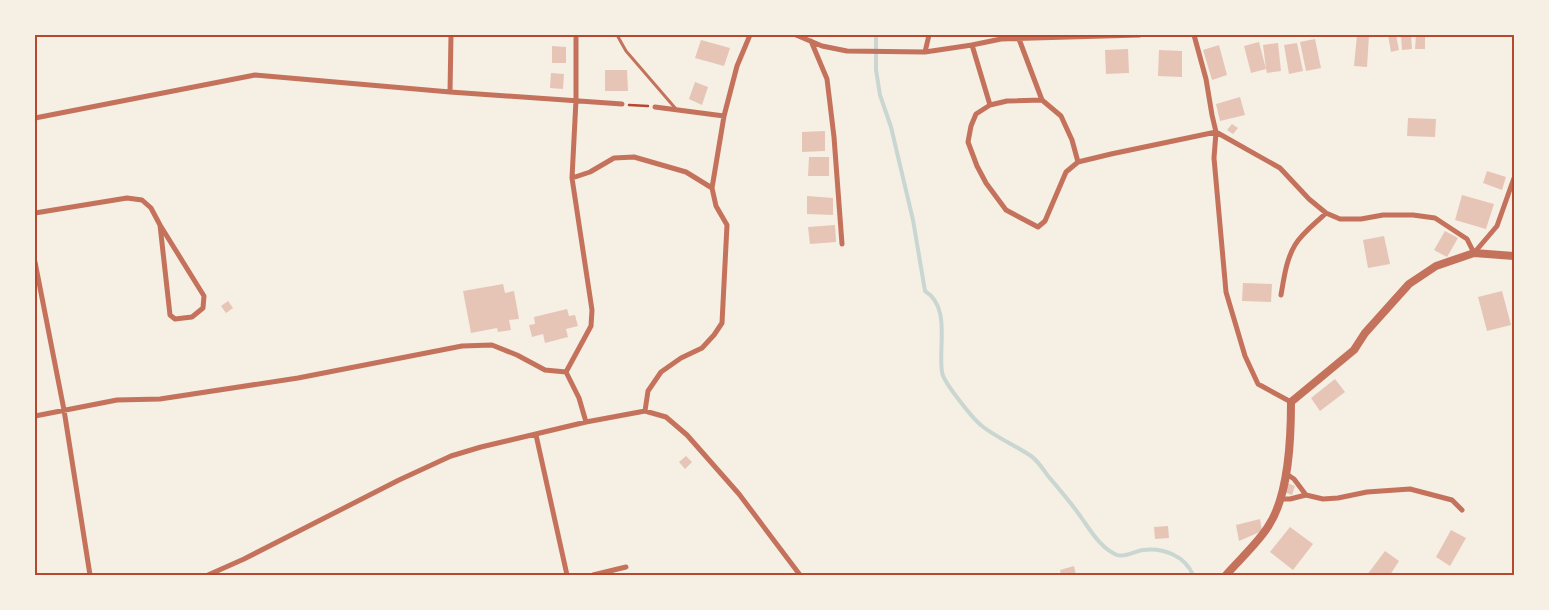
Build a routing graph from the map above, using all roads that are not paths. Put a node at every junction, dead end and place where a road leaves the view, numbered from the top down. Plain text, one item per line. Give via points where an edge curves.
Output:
1 (451, 35) edge
2 (576, 35) edge
3 (617, 35) edge
4 (750, 35) edge
5 (796, 35) edge
6 (929, 35) edge
7 (1140, 35) edge
8 (1194, 35) edge
9 (1019, 39) junction
10 (811, 41) junction
11 (972, 45) junction
12 (925, 52) junction
13 (450, 92) junction
14 (576, 100) junction
15 (1042, 100) junction
16 (622, 104) road end
17 (990, 105) junction
18 (655, 107) road end
19 (676, 110) junction
20 (724, 116) junction
21 (35, 118) edge
22 (1216, 132) junction
23 (1078, 162) junction
24 (572, 178) junction
25 (1514, 178) edge
26 (712, 188) junction
27 (35, 213) edge
28 (1326, 213) junction
29 (160, 225) junction
30 (842, 244) dead end
31 (1474, 253) junction
32 (1514, 256) edge
33 (35, 262) edge
34 (1281, 295) dead end
35 (566, 372) junction
36 (1291, 402) junction
37 (64, 410) junction
38 (645, 411) junction
39 (35, 416) edge
40 (586, 422) junction
41 (536, 434) junction
42 (1285, 473) junction
43 (1306, 496) junction
44 (1281, 499) junction
45 (1462, 510) dead end
46 (626, 567) dead end
47 (90, 575) edge
48 (208, 575) edge
49 (567, 575) edge
50 (593, 575) edge
51 (800, 575) edge
52 (1226, 575) edge

1 - 13 street
2 - 14 street
3 - 19 lane via 626,51
4 - 20 street via 737,66
5 - 10 street
6 - 12 street
7 - 9 street
8 - 22 street
9 - 11 street
9 - 15 street
10 - 12 street via 847,51
10 - 30 street via 827,79
11 - 12 street
11 - 17 street
13 - 14 street
13 - 21 street via 255,75
14 - 16 street
14 - 24 street
15 - 17 street
15 - 23 street via 1061,116
17 - 23 street via 976,114 968,142 986,183 1006,210 1038,226 1045,221 1066,172
18 - 19 street
19 - 20 street
20 - 26 street
22 - 23 street
22 - 28 street via 1280,168
22 - 36 street via 1214,158 1226,292 1245,356 1258,384
24 - 26 street via 614,158 634,157 686,172
24 - 35 street via 592,310 591,326
25 - 31 street via 1498,226
26 - 38 street via 716,206 727,225 722,323 702,348 660,372 648,391
27 - 29 street via 127,198 142,200
28 - 31 street via 1340,219 1360,220 1393,215 1435,218 1467,240
28 - 34 street via 1295,245 1286,267
29 - 29 street via 170,315 175,319 192,317 203,308 204,296
31 - 32 street
31 - 36 street via 1436,266 1409,284 1354,350
33 - 37 street
35 - 37 street via 545,370 492,345 462,346 298,378 160,399 117,400
35 - 40 street
36 - 42 street via 1291,439
37 - 39 street
37 - 47 street
38 - 40 street
38 - 51 street via 666,417 687,435 739,494
40 - 41 street
41 - 48 street via 451,456
41 - 49 street
42 - 43 street via 1294,479
42 - 44 street
43 - 44 street
43 - 45 street via 1338,498 1410,489 1452,500
44 - 52 street via 1268,527
46 - 50 street

